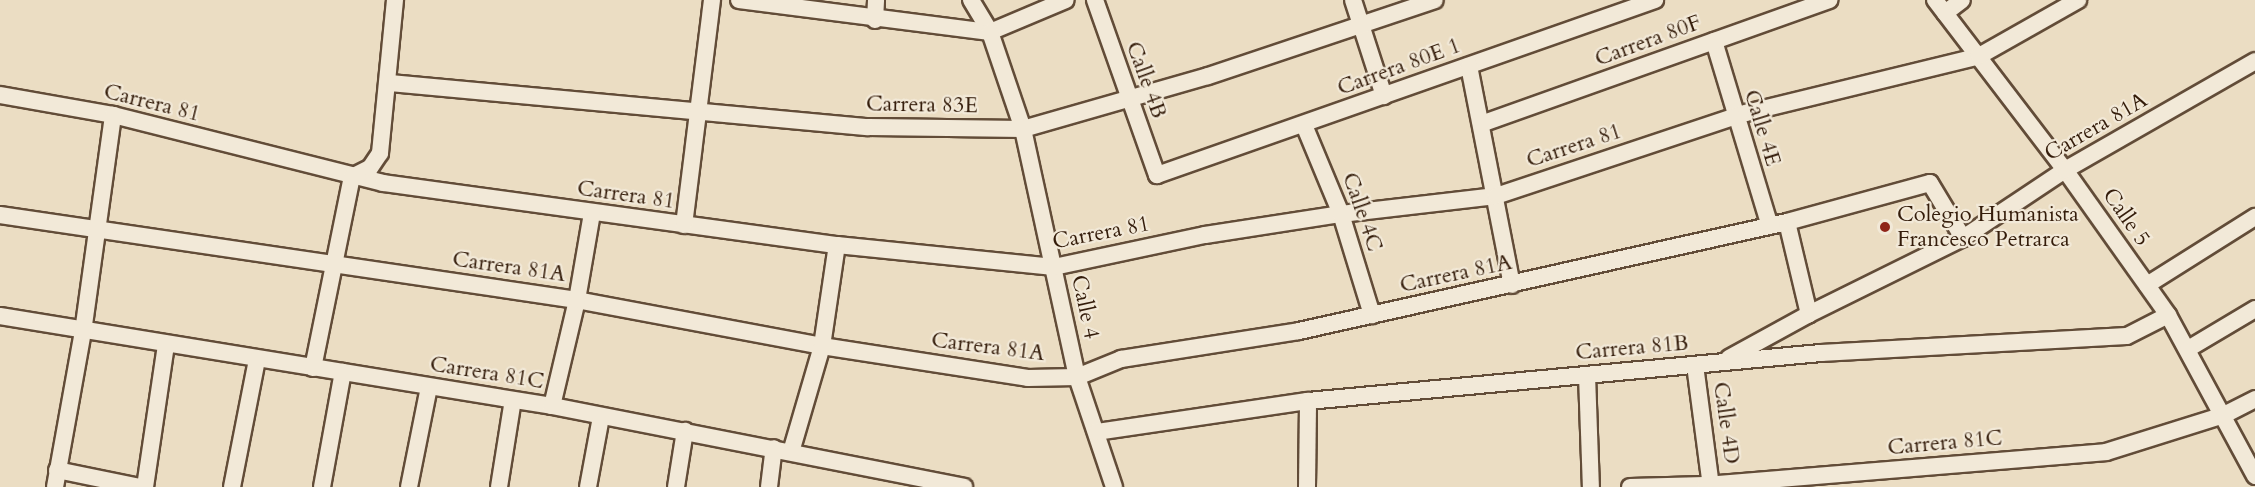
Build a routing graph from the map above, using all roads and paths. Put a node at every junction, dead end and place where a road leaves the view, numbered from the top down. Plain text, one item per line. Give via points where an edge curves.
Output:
1 (395, 0) edge
2 (712, 0) edge
3 (739, 0) edge
4 (876, 0) edge
5 (971, 0) edge
6 (1066, 0) edge
7 (1095, 0) edge
8 (1353, 0) edge
9 (1435, 0) edge
10 (1655, 0) edge
11 (1830, 0) edge
12 (1962, 0) edge
13 (2078, 0) edge
14 (794, 3) edge
15 (1625, 5) edge
16 (1940, 6) edge
17 (874, 20) junction
18 (1362, 27) junction
19 (990, 32) junction
20 (1714, 41) junction
21 (1978, 56) junction
22 (2255, 61) edge
23 (1469, 66) junction
24 (390, 82) junction
25 (0, 94) edge
26 (1384, 96) junction
27 (1128, 99) junction
28 (697, 110) junction
29 (113, 115) junction
30 (1734, 117) junction
31 (1481, 124) junction
32 (1304, 125) junction
33 (1023, 129) junction
34 (2065, 170) junction
35 (1157, 175) joint
36 (352, 177) junction
37 (1496, 196) junction
38 (592, 213) junction
39 (1341, 214) junction
40 (0, 215) edge
41 (2255, 217) edge
42 (1787, 222) junction
43 (684, 225) junction
44 (1770, 226) junction
45 (95, 229) junction
46 (1963, 238) junction
47 (837, 245) junction
48 (333, 265) junction
49 (1054, 267) junction
50 (1512, 285) junction
51 (2147, 285) junction
52 (577, 300) junction
53 (2255, 309) edge
54 (1809, 314) junction
55 (1372, 315) junction
56 (2168, 315) junction
57 (0, 316) edge
58 (83, 332) junction
59 (166, 344) junction
60 (822, 346) junction
61 (2188, 349) junction
62 (257, 359) junction
63 (1722, 363) junction
64 (1695, 365) junction
65 (313, 368) junction
66 (343, 372) junction
67 (1587, 375) junction
68 (1077, 377) junction
69 (429, 387) junction
70 (2255, 399) edge
71 (513, 400) junction
72 (1308, 400) junction
73 (552, 406) junction
74 (2224, 415) junction
75 (601, 417) junction
76 (685, 431) junction
77 (1097, 432) junction
78 (783, 450) junction
79 (57, 470) junction
80 (2255, 476) edge
81 (1711, 486) edge
82 (55, 487) edge
83 (140, 487) edge
84 (145, 487) edge
85 (232, 487) edge
86 (322, 487) edge
87 (410, 487) edge
88 (499, 487) edge
89 (588, 487) edge
90 (676, 487) edge
91 (769, 487) edge
92 (964, 487) edge
93 (1114, 487) edge
94 (1307, 487) edge
95 (1592, 487) edge
96 (1630, 487) edge

1 - 24 street
2 - 28 street
3 - 14 street
4 - 17 street
5 - 19 street, Calle 4
6 - 19 street
7 - 27 street, Calle 4B
8 - 18 street
9 - 18 street, Carrera 83E
10 - 15 street, Carrera 80E 1
11 - 20 street, Carrera 80F
12 - 16 street
13 - 21 street, Carrera 81
14 - 17 street
15 - 23 street, Carrera 80E 1
16 - 21 street, Calle 5
17 - 19 street
18 - 26 street
18 - 27 street, Carrera 83E
19 - 33 street, Calle 4
20 - 30 street, Calle 4E
20 - 31 street, Carrera 80F
21 - 30 street, Carrera 81
21 - 34 street, Calle 5
22 - 34 street, Carrera 81A
23 - 26 street, Carrera 80E 1
23 - 31 street
24 - 28 street, Carrera 83E
24 - 36 street via 380,153 370,168
25 - 29 street, Carrera 81
26 - 32 street, Carrera 80E 1
27 - 33 street, Carrera 83E
27 - 35 street, Calle 4B
28 - 33 street, Carrera 83E via 868,127
28 - 43 street
29 - 36 street, Carrera 81
29 - 45 street
30 - 37 street, Carrera 81
30 - 44 street, Calle 4E
31 - 37 street
32 - 35 street, Carrera 80E 1
32 - 39 street, Calle 4C
33 - 49 street, Calle 4
34 - 46 street, Carrera 81A
34 - 51 street, Calle 5
36 - 38 street, Carrera 81
36 - 48 street
37 - 39 street, Carrera 81
37 - 50 street
38 - 43 street, Carrera 81
38 - 52 street
39 - 49 street, Carrera 81 via 1205,236
39 - 55 street, Calle 4C
40 - 45 street, Carrera 81A
41 - 51 street
42 - 44 street, Carrera 81A
42 - 46 street, Carrera 81A via 1930,183
42 - 54 street
43 - 47 street, Carrera 81
44 - 50 street, Carrera 81A
45 - 48 street, Carrera 81A
45 - 58 street
46 - 54 street, Carrera 81A
47 - 49 street, Carrera 81
47 - 60 street
48 - 52 street, Carrera 81A
48 - 65 street
49 - 68 street, Calle 4
50 - 55 street, Carrera 81A
51 - 56 street, Calle 5
52 - 60 street, Carrera 81A
52 - 73 street
53 - 61 street
54 - 63 street, Carrera 81A
55 - 68 street, Carrera 81A via 1299,331 1121,359
56 - 61 street, Calle 5
56 - 63 street, Carrera 81B via 2127,336
57 - 58 street, Carrera 81C
58 - 59 street, Carrera 81C
58 - 79 street
59 - 62 street, Carrera 81C
59 - 84 street
60 - 68 street, Carrera 81A via 1028,378
60 - 78 street
61 - 74 street, Calle 5
62 - 65 street, Carrera 81C
62 - 85 street
63 - 64 street, Carrera 81B
64 - 67 street, Carrera 81B
64 - 81 street, Calle 4D
65 - 66 street, Carrera 81C
66 - 69 street, Carrera 81C
66 - 86 street
67 - 72 street, Carrera 81B
67 - 95 street
68 - 77 street, Calle 4
69 - 71 street, Carrera 81C
69 - 87 street
70 - 74 street, Carrera 81C
71 - 73 street, Carrera 81C
71 - 88 street
72 - 77 street, Carrera 81B
72 - 94 street
73 - 75 street, Carrera 81C
74 - 80 street, Calle 5
74 - 81 street, Carrera 81C via 2106,452
75 - 76 street, Carrera 81C
75 - 89 street
76 - 78 street, Carrera 81C
76 - 90 street
77 - 93 street, Calle 4
78 - 91 street
78 - 92 street, Carrera 81C
79 - 82 street
79 - 83 street
81 - 96 street, Carrera 81C

